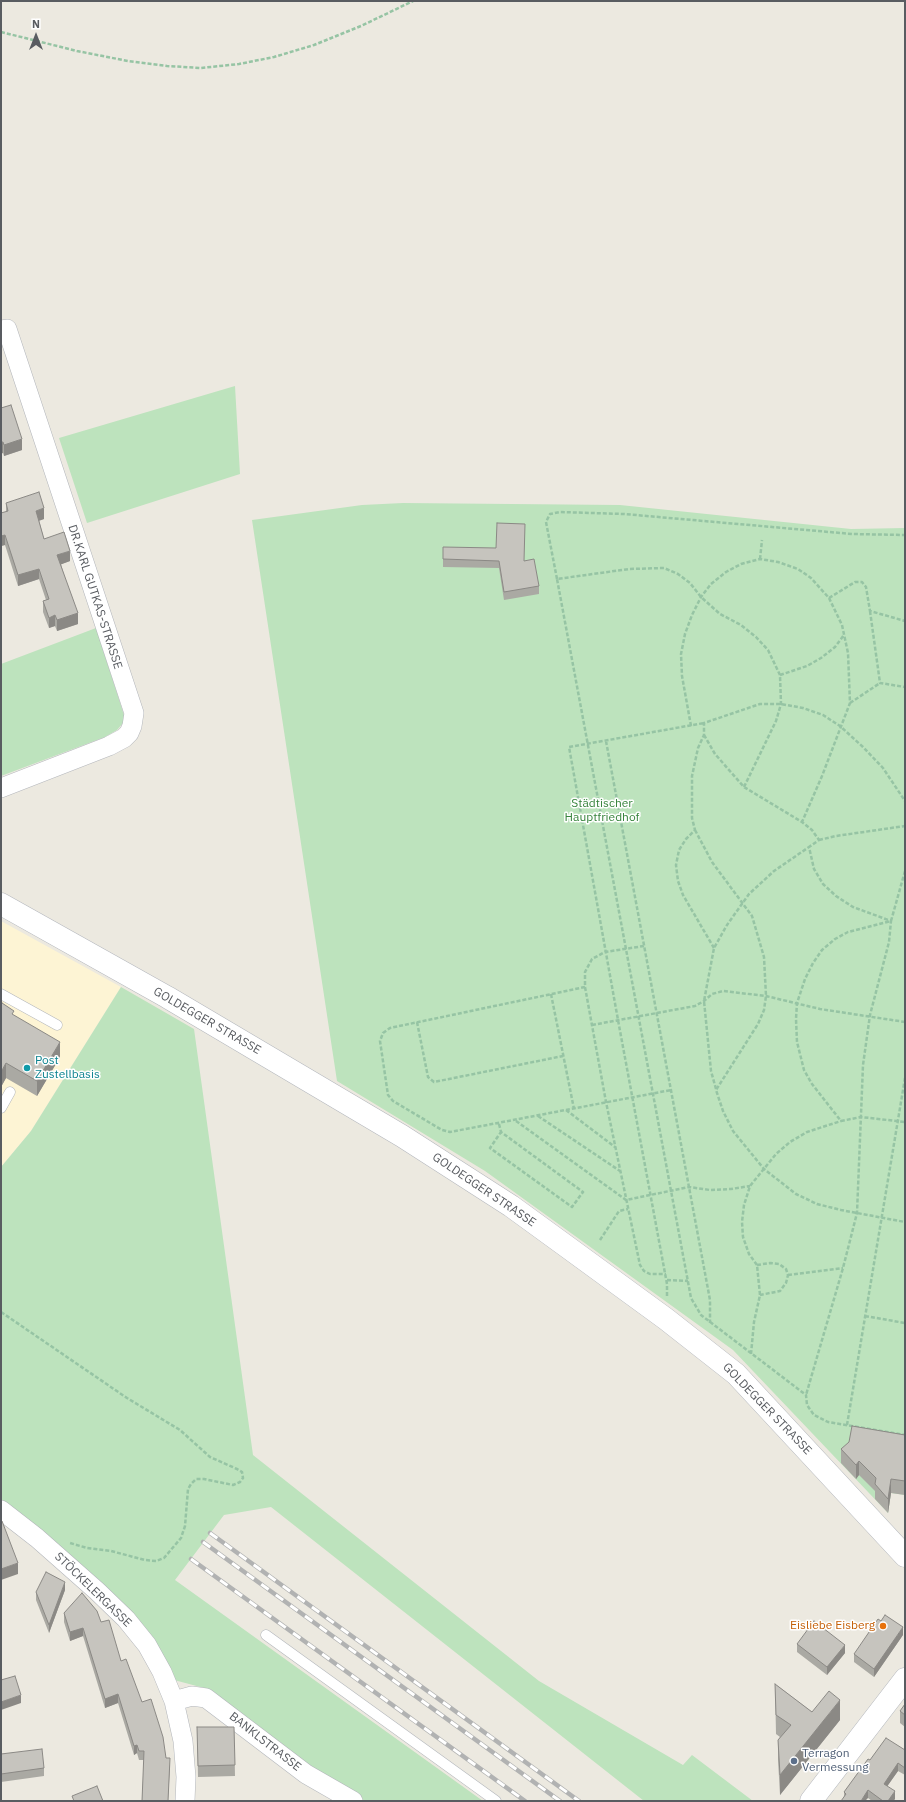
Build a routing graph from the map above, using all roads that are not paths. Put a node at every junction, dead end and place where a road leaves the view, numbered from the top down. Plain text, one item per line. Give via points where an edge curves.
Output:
1 (4, 329) edge
2 (1, 788) edge
3 (1, 904) edge
4 (1, 994) edge
5 (57, 1025) dead end
6 (10, 1092) dead end
7 (1, 1108) edge
8 (1, 1510) edge
9 (905, 1556) edge
10 (266, 1635) dead end
11 (905, 1679) edge
12 (174, 1701) junction
13 (185, 1801) edge
14 (353, 1801) edge
15 (496, 1801) edge
16 (811, 1801) edge

1 - 2 street, DR.KARL GUTKAS-STRASSE via 134,713 132,726 124,738
3 - 9 street, GOLDEGGER STRASSE via 167,997 415,1144 517,1211 666,1319 736,1374
4 - 5 lane
6 - 7 lane
8 - 12 street, STÖCKELERGASSE via 37,1538 126,1619 162,1672
10 - 15 lane
11 - 16 street
12 - 13 street, STÖCKELERGASSE via 183,1741
12 - 14 street, BANKLSTRASSE via 192,1696 206,1698 306,1774

